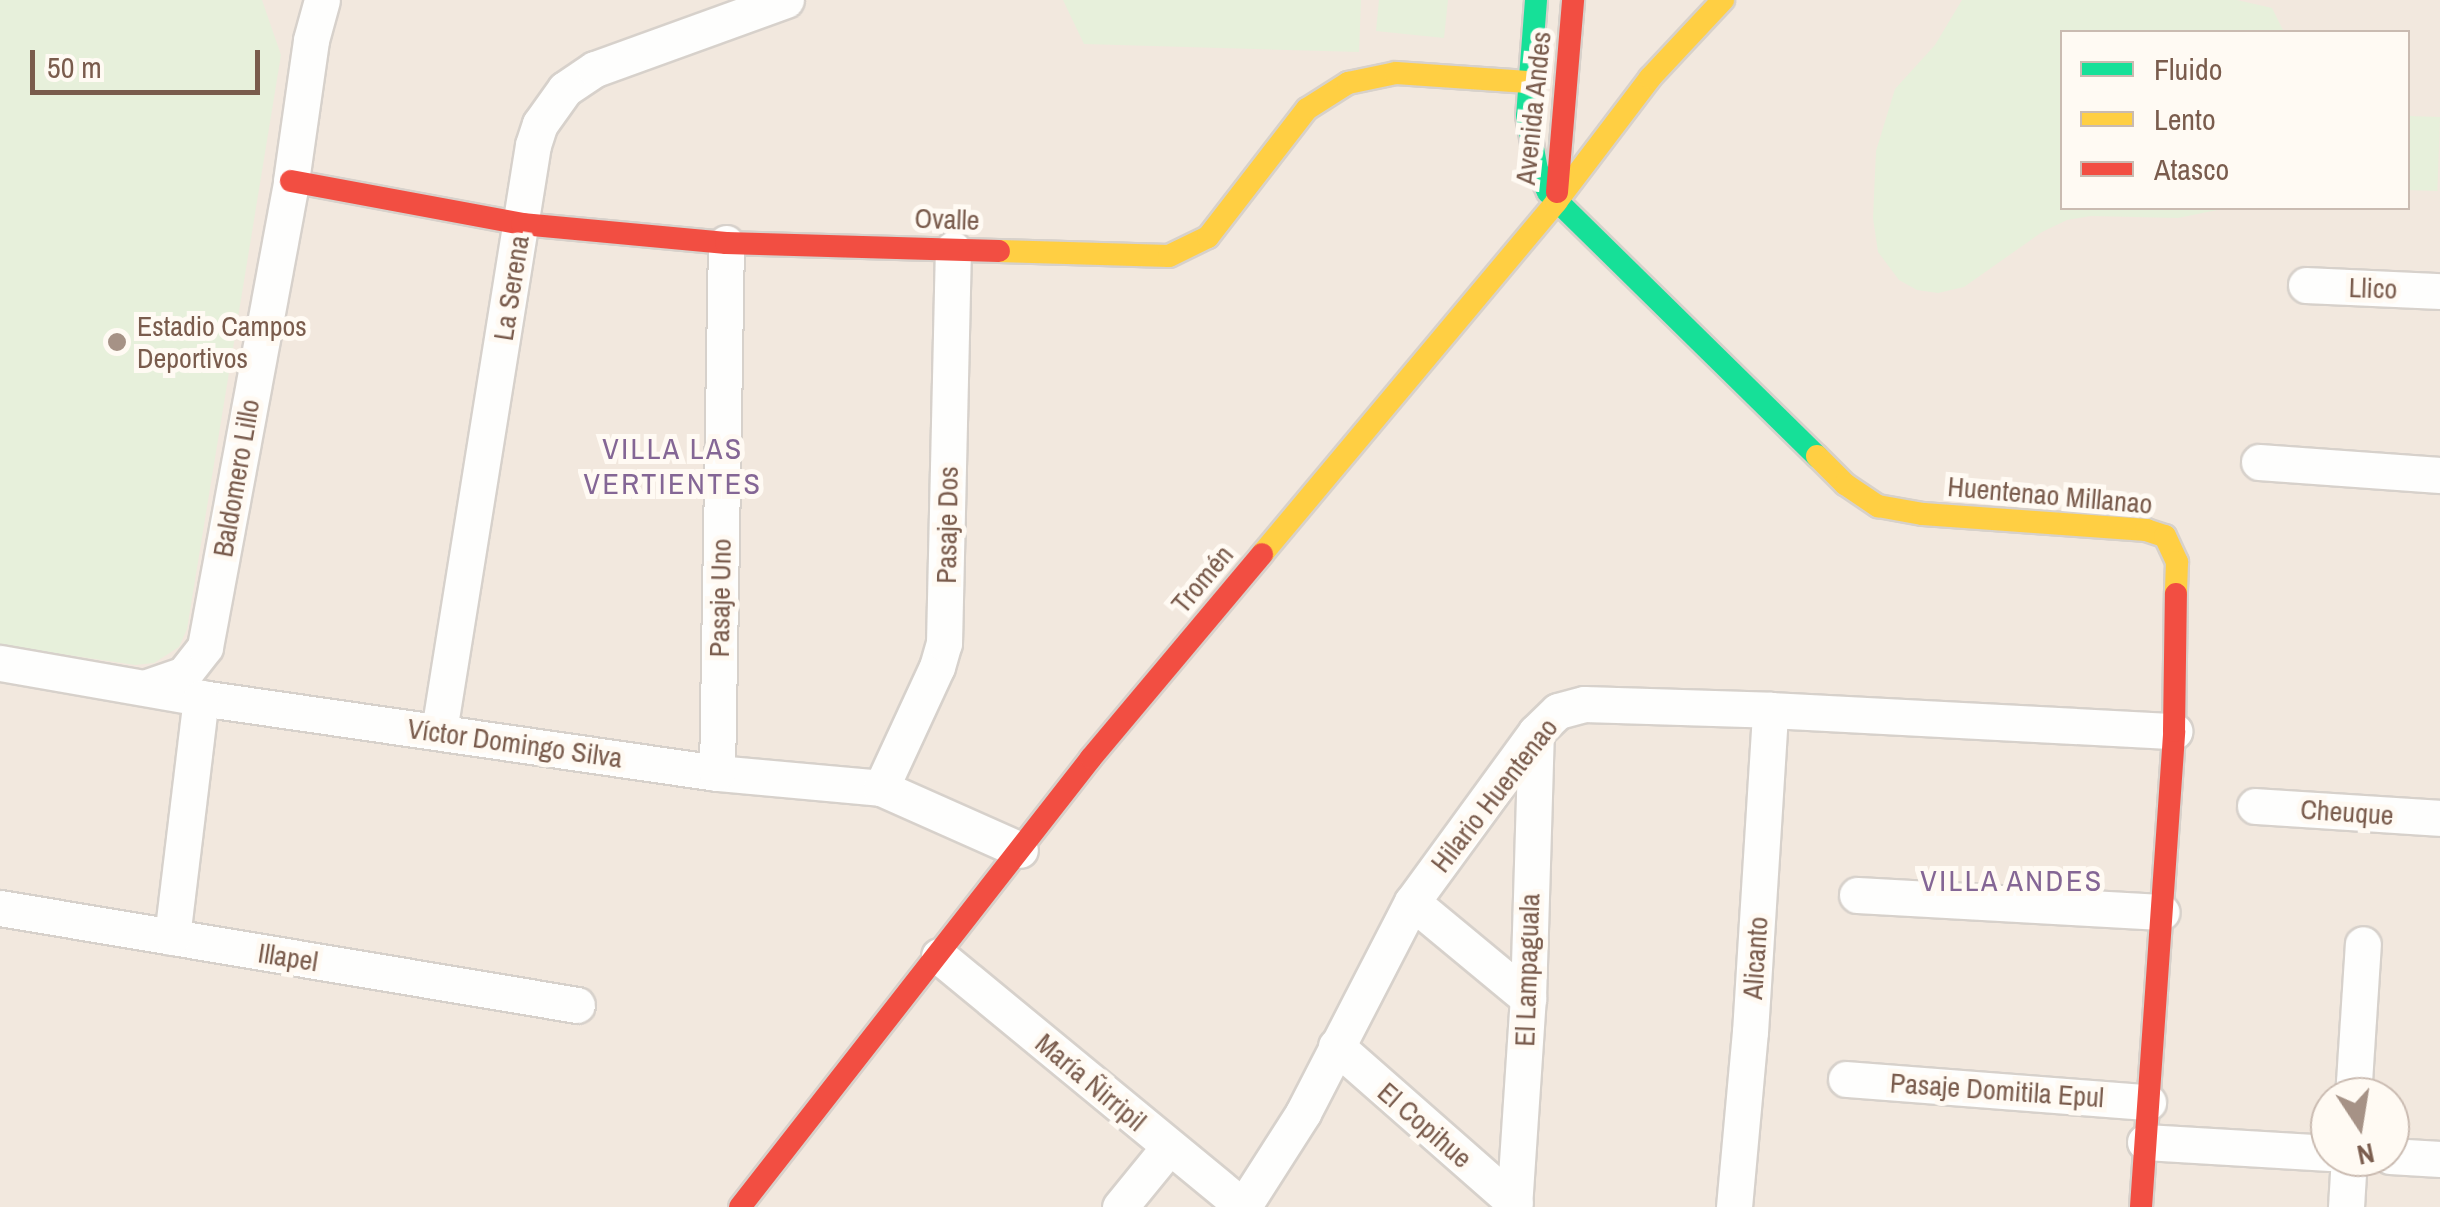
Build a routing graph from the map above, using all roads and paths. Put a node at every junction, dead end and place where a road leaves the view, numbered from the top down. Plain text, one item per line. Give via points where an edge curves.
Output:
1 (296, 0) edge
2 (322, 0) edge
3 (786, 0) edge
4 (1536, 0) edge
5 (1573, 0) edge
6 (1723, 0) edge
7 (742, 8) edge
8 (310, 40) junction
9 (1528, 82) junction
10 (290, 181) junction
11 (1556, 202) junction
12 (522, 224) junction
13 (726, 243) junction
14 (953, 249) junction
15 (2306, 285) dead end
16 (2440, 290) edge
17 (2259, 462) dead end
18 (2440, 476) edge
19 (0, 663) edge
20 (147, 687) junction
21 (200, 698) junction
22 (1770, 710) junction
23 (438, 731) junction
24 (2174, 731) junction
25 (1536, 732) junction
26 (717, 774) junction
27 (882, 788) junction
28 (2255, 806) dead end
29 (2440, 818) edge
30 (1020, 850) junction
31 (1857, 896) dead end
32 (1412, 902) junction
33 (0, 908) edge
34 (2162, 912) junction
35 (172, 938) junction
36 (2364, 944) dead end
37 (939, 956) junction
38 (1528, 998) junction
39 (576, 1005) dead end
40 (1336, 1046) junction
41 (2354, 1077) edge
42 (1846, 1079) dead end
43 (2148, 1102) junction
44 (2146, 1142) junction
45 (1169, 1147) junction
46 (2310, 1152) edge
47 (2410, 1158) edge
48 (2440, 1160) edge
49 (2348, 1177) edge
50 (1514, 1205) edge
51 (740, 1207) edge
52 (1120, 1207) edge
53 (1243, 1207) edge
54 (1734, 1207) edge
55 (2141, 1207) edge
56 (2346, 1207) edge

1 - 8 street
2 - 8 street, Baldomero Lillo
3 - 7 street, La Serena
4 - 9 street, Avenida Andes
5 - 11 street, Avenida Andes
6 - 11 street, Tromén via 1650,78
7 - 12 street, La Serena via 595,69 565,89 533,144
8 - 10 street, Baldomero Lillo
9 - 11 street, Avenida Andes via 1534,158
9 - 14 street, Ovalle via 1396,72 1348,83 1307,109 1208,238 1184,252
10 - 12 street, Ovalle
10 - 20 street, Baldomero Lillo via 205,647 184,674
11 - 24 street, Huentenao Millanao via 1845,484 1878,506 2165,536 2177,562
11 - 30 street, Tromén
12 - 13 street, Ovalle
12 - 23 street, La Serena
13 - 14 street, Ovalle
13 - 26 street, Pasaje Uno
14 - 27 street, Pasaje Dos via 944,643
15 - 16 street, Llico
17 - 18 street
19 - 20 street, Víctor Domingo Silva
20 - 21 street, Víctor Domingo Silva
21 - 23 street, Víctor Domingo Silva
21 - 35 street
22 - 24 street, Hilario Huentenao
22 - 25 street, Hilario Huentenao via 1584,704 1558,711
22 - 54 street, Alicanto
23 - 26 street, Víctor Domingo Silva
24 - 34 street, Huentenao Millanao
25 - 32 street, Hilario Huentenao
25 - 38 street, El Lampaguala
26 - 27 street, Víctor Domingo Silva
27 - 30 street, Víctor Domingo Silva
28 - 29 street, Cheuque
30 - 37 street, Tromén
31 - 34 street
32 - 38 street
32 - 40 street, Hilario Huentenao
33 - 35 street, Illapel
34 - 43 street, Huentenao Millanao
35 - 39 street, Illapel
36 - 41 street
37 - 45 street, María Ñirripil
37 - 51 street, Tromén
38 - 50 street, El Lampaguala
40 - 50 street, El Copihue
40 - 53 street, Hilario Huentenao
42 - 43 street, Pasaje Domitila Epul
43 - 44 street, Huentenao Millanao
44 - 46 street
44 - 55 street, Huentenao Millanao
45 - 52 street
45 - 53 street, María Ñirripil
47 - 48 street
49 - 56 street

